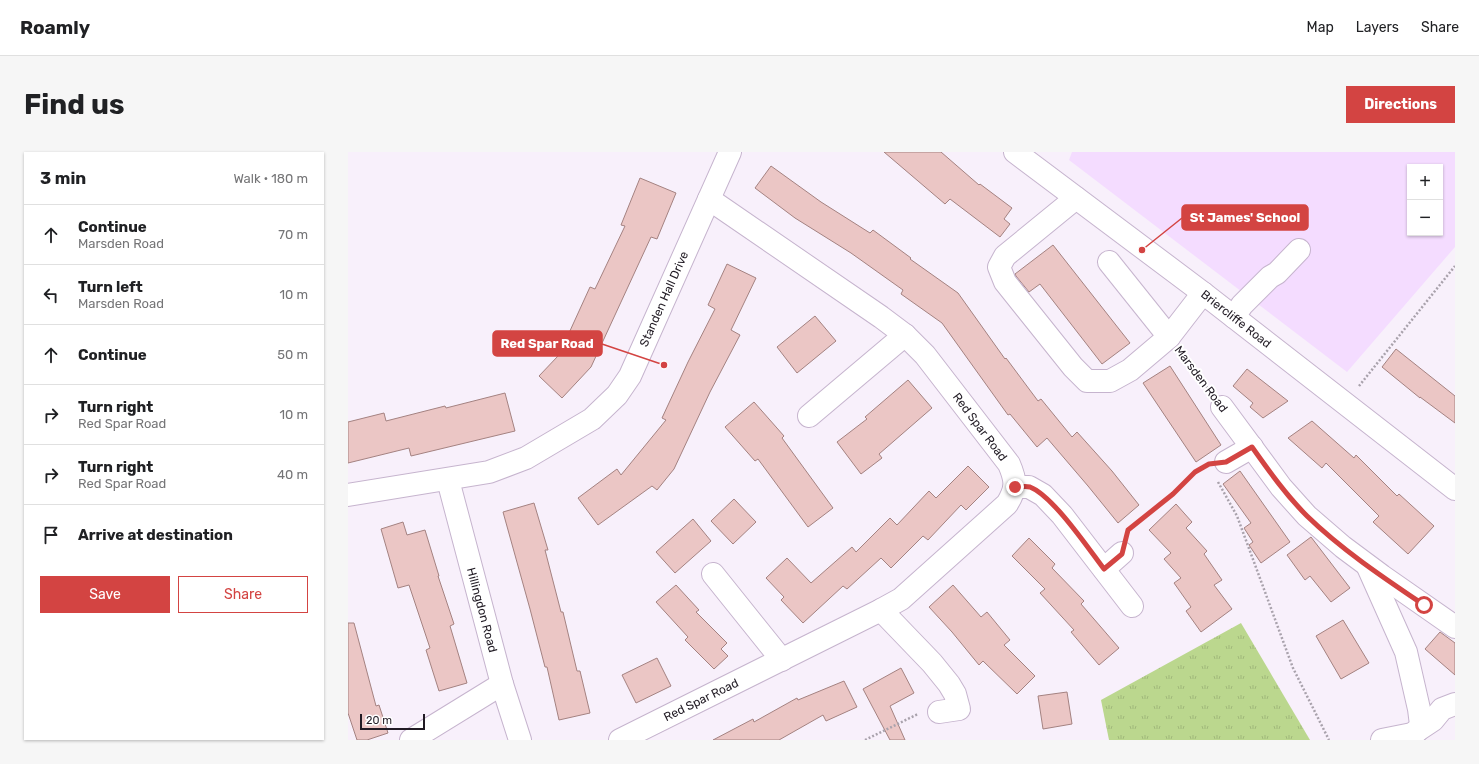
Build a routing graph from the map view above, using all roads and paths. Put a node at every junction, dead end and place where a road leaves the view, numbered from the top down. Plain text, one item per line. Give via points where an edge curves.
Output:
1 (730, 152) edge
2 (1015, 152) edge
3 (1076, 198) junction
4 (709, 199) junction
5 (1299, 250) dead end
6 (1109, 262) dead end
7 (1455, 266) edge
8 (1203, 293) junction
9 (1234, 317) junction
10 (905, 335) junction
11 (1169, 336) junction
12 (1345, 404) junction
13 (1222, 407) joint
14 (809, 416) dead end
15 (1252, 447) junction
16 (1221, 469) junction
17 (448, 480) junction
18 (1015, 487) junction
19 (1455, 489) edge
20 (348, 495) edge
21 (1122, 554) joint
22 (1366, 564) junction
23 (1104, 569) junction
24 (726, 582) dead end
25 (1132, 606) dead end
26 (881, 610) junction
27 (1455, 627) edge
28 (782, 660) junction
29 (502, 684) junction
30 (1455, 704) edge
31 (958, 710) joint
32 (1417, 731) junction
33 (411, 740) edge
34 (520, 740) edge
35 (620, 740) edge
36 (865, 740) edge
37 (1329, 740) edge
38 (1382, 740) edge

1 - 4 street, Standen Hall Drive
2 - 3 street, Briercliffe Road
3 - 8 street, Briercliffe Road
3 - 11 street via 1005,256 999,267 1005,282 1087,381 1110,381 1130,370
4 - 10 street, Red Spar Road
4 - 17 street, Standen Hall Drive via 630,376 617,395 592,419 526,458 489,472
5 - 9 street via 1242,305
6 - 11 street
7 - 12 path
8 - 9 street, Briercliffe Road
8 - 11 street, Marsden Road
9 - 12 street, Briercliffe Road
10 - 14 street
10 - 18 street, Red Spar Road via 925,355 1008,464
11 - 13 path, Marsden Road
12 - 19 street, Briercliffe Road
13 - 15 street, Marsden Road
15 - 16 street
15 - 22 street, Marsden Road via 1281,487 1307,516
16 - 21 path via 1209,464 1195,472 1173,494 1128,530
16 - 37 path via 1293,668
17 - 20 street, Standen Hall Drive
17 - 29 street, Hillingdon Road
18 - 23 street via 1029,487 1043,496 1062,515
18 - 26 street, Red Spar Road via 1007,504 901,599
21 - 23 street
22 - 27 street, Marsden Road
22 - 32 street via 1406,652 1419,709 1421,725
23 - 25 street
24 - 28 street
26 - 28 street, Red Spar Road
26 - 31 street via 949,684 955,694
28 - 35 street, Red Spar Road
29 - 33 street
29 - 34 street, Hillingdon Road
30 - 32 street via 1442,709 1433,720
31 - 36 path via 928,709
32 - 38 street

